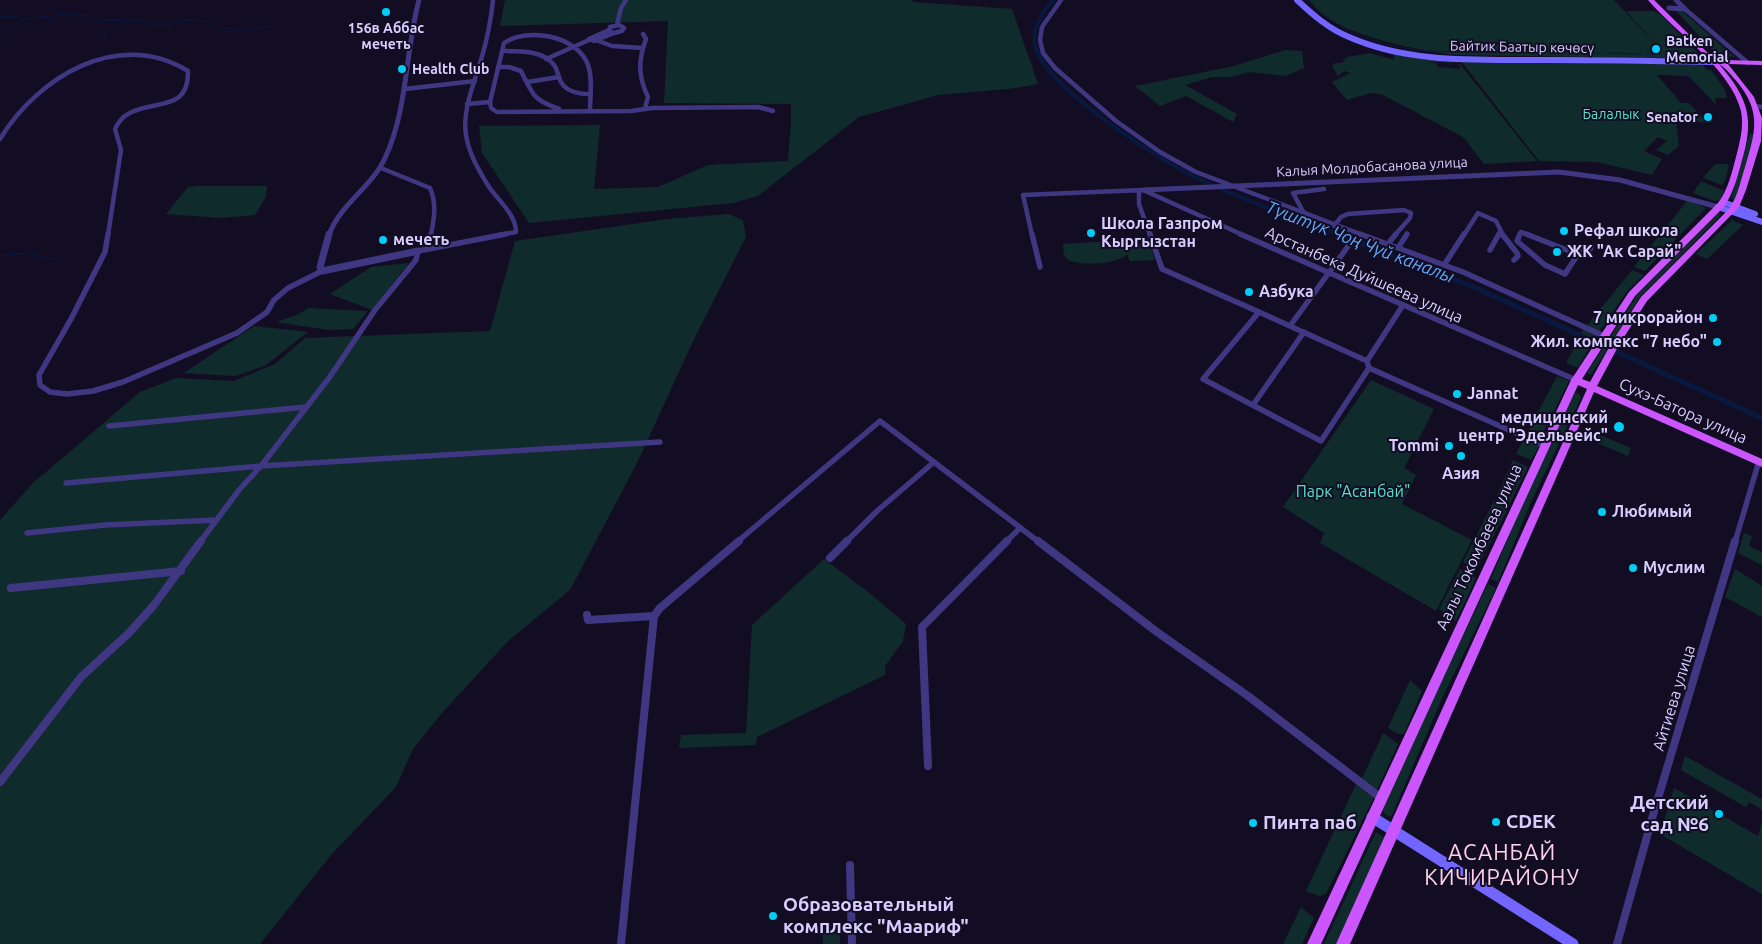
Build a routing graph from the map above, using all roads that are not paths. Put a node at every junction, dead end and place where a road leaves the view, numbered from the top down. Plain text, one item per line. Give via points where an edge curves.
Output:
1 (419, 0) edge
2 (493, 0) edge
3 (626, 0) edge
4 (1060, 0) edge
5 (1297, 0) edge
6 (1651, 0) edge
7 (1660, 0) edge
8 (1676, 0) edge
9 (1659, 8) junction
10 (1669, 8) junction
11 (1685, 9) junction
12 (617, 25) junction
13 (608, 30) junction
14 (614, 33) junction
15 (643, 34) dead end
16 (590, 40) junction
17 (596, 40) junction
18 (574, 47) junction
19 (643, 48) junction
20 (502, 51) junction
21 (546, 59) junction
22 (1712, 62) junction
23 (1722, 62) junction
24 (1748, 63) junction
25 (1762, 63) edge
26 (498, 67) junction
27 (559, 77) junction
28 (475, 81) junction
29 (527, 82) junction
30 (405, 88) junction
31 (590, 94) junction
32 (490, 102) junction
33 (468, 104) junction
34 (544, 104) junction
35 (1759, 106) edge
36 (645, 108) junction
37 (565, 111) junction
38 (590, 111) junction
39 (773, 111) dead end
40 (518, 112) junction
41 (1746, 128) junction
42 (1759, 132) junction
43 (0, 140) edge
44 (381, 168) junction
45 (1235, 186) junction
46 (1324, 189) dead end
47 (1141, 190) junction
48 (1720, 205) junction
49 (1733, 210) junction
50 (1305, 215) junction
51 (1762, 216) edge
52 (1762, 222) edge
53 (1334, 226) junction
54 (1500, 232) junction
55 (1546, 233) dead end
56 (1407, 234) dead end
57 (1541, 240) junction
58 (1349, 244) dead end
59 (1387, 244) junction
60 (1398, 248) junction
61 (1582, 248) dead end
62 (428, 249) junction
63 (1490, 250) dead end
64 (418, 251) junction
65 (1578, 254) junction
66 (1514, 260) dead end
67 (1444, 265) junction
68 (1040, 267) dead end
69 (322, 271) junction
70 (1329, 274) junction
71 (1403, 305) junction
72 (1259, 312) junction
73 (1290, 326) junction
74 (1304, 332) junction
75 (1604, 338) junction
76 (1367, 361) junction
77 (1369, 368) junction
78 (1576, 380) junction
79 (1592, 388) junction
80 (1253, 405) junction
81 (306, 407) junction
82 (109, 426) dead end
83 (660, 442) dead end
84 (1545, 446) junction
85 (934, 462) junction
86 (1761, 462) edge
87 (261, 466) junction
88 (66, 483) dead end
89 (217, 520) junction
90 (1020, 528) junction
91 (27, 532) dead end
92 (830, 558) dead end
93 (181, 571) junction
94 (11, 588) dead end
95 (587, 615) dead end
96 (654, 616) junction
97 (928, 766) dead end
98 (0, 782) edge
99 (1381, 798) junction
100 (1372, 817) junction
101 (1393, 830) junction
102 (850, 865) dead end
103 (621, 944) edge
104 (852, 944) edge
105 (1314, 944) edge
106 (1343, 944) edge
107 (1573, 944) edge
108 (1617, 944) edge

1 - 30 street
2 - 28 street
3 - 12 street
4 - 45 street via 1044,21 1040,43 1045,57 1058,72 1147,143 1193,172
5 - 22 main road, Байтик Баатыр көчөсү via 1317,19 1344,34 1386,49 1414,54 1471,59
6 - 9 main road, Аалы Токомбаева улица
7 - 10 main road
8 - 11 street
9 - 10 main road
9 - 22 main road, Аалы Токомбаева улица
10 - 11 street
10 - 23 main road
11 - 24 street
12 - 13 street
12 - 14 street via 624,29
13 - 14 street
13 - 16 street
14 - 17 street
15 - 19 street via 646,40
16 - 17 street
16 - 18 street
17 - 19 street via 612,46
18 - 20 street via 551,38 525,34 506,40
18 - 21 street
18 - 31 street via 588,63
19 - 36 street via 640,65 641,82 648,97
20 - 21 street via 524,52
20 - 26 street
21 - 27 street
22 - 23 main road, Байтик Баатыр көчөсү
22 - 41 main road, Аалы Токомбаева улица via 1741,100
23 - 24 main road, Байтик Баатыр көчөсү
23 - 35 main road
24 - 25 main road, Байтик Баатыр көчөсү
26 - 29 street via 518,69
26 - 32 street
27 - 29 street
27 - 31 street via 565,88
28 - 30 street
28 - 33 street
29 - 34 street via 532,94
30 - 44 street via 393,140
31 - 38 street
32 - 33 street
32 - 40 street via 491,108 497,112
33 - 62 street via 465,126 473,154 491,192 516,222 517,229 513,233
34 - 37 street
34 - 40 street
35 - 42 main road
36 - 38 street
36 - 39 street via 758,107
37 - 38 street
37 - 40 street
41 - 42 main road
41 - 48 main road, Аалы Токомбаева улица via 1732,182
42 - 49 main road via 1741,195
43 - 69 street via 27,105 77,67 111,58 143,55 174,61 188,71 187,88 180,97 131,112 114,129 121,150 104,252 39,375 40,385 50,392 93,391 123,382 237,333 267,312 274,300 288,288
44 - 62 street via 430,188 436,219
44 - 69 street via 335,220 320,267
45 - 47 street, Калыя Молдобасанова улица
45 - 48 street, Калыя Молдобасанова улица via 1572,172 1610,177
45 - 50 street
46 - 50 street via 1293,192
47 - 68 street, Калыя Молдобасанова улица via 1023,195
47 - 70 street, Арстанбека Дуйшеева улица
47 - 72 street via 1139,204 1162,269
48 - 49 main road
48 - 75 main road, Аалы Токомбаева улица via 1632,294
49 - 51 main road
49 - 52 main road
49 - 79 main road via 1644,299 1609,353
50 - 53 street
53 - 59 street
53 - 59 street via 1348,214 1404,210 1411,213
54 - 63 street
54 - 66 street via 1517,253
54 - 67 street via 1494,219 1478,214
55 - 57 street
56 - 60 street
57 - 65 street
57 - 65 street via 1521,232 1516,240 1545,266 1565,274
58 - 70 street
59 - 60 street
60 - 67 street
61 - 65 street
62 - 64 street
64 - 69 street
64 - 81 street via 416,260 375,310
67 - 75 street
70 - 71 street, Арстанбека Дуйшеева улица
70 - 73 street
71 - 76 street
71 - 78 street, Арстанбека Дуйшеева улица
72 - 73 street
72 - 80 street via 1203,380
73 - 74 street
74 - 76 street
74 - 80 street
75 - 78 main road, Аалы Токомбаева улица
76 - 77 street
77 - 80 street via 1321,441
77 - 84 street
78 - 79 main road, Сухэ-Батора улица
78 - 84 main road, Аалы Токомбаева улица
79 - 86 main road, Сухэ-Батора улица
79 - 101 main road
81 - 82 street
81 - 87 street
83 - 87 street
84 - 99 main road, Аалы Токомбаева улица
85 - 90 street
85 - 92 street via 877,511
85 - 96 street via 880,422 778,506
86 - 108 street, Айтиева улица
87 - 88 street
87 - 89 street
89 - 91 street
89 - 93 street
90 - 97 street via 922,627
90 - 99 street
93 - 94 street
93 - 98 street via 129,633 81,677
95 - 96 street via 588,620
96 - 103 street
99 - 100 main road, Аалы Токомбаева улица
100 - 101 main road
100 - 105 main road, Аалы Токомбаева улица
101 - 106 main road
101 - 107 main road
102 - 104 street

